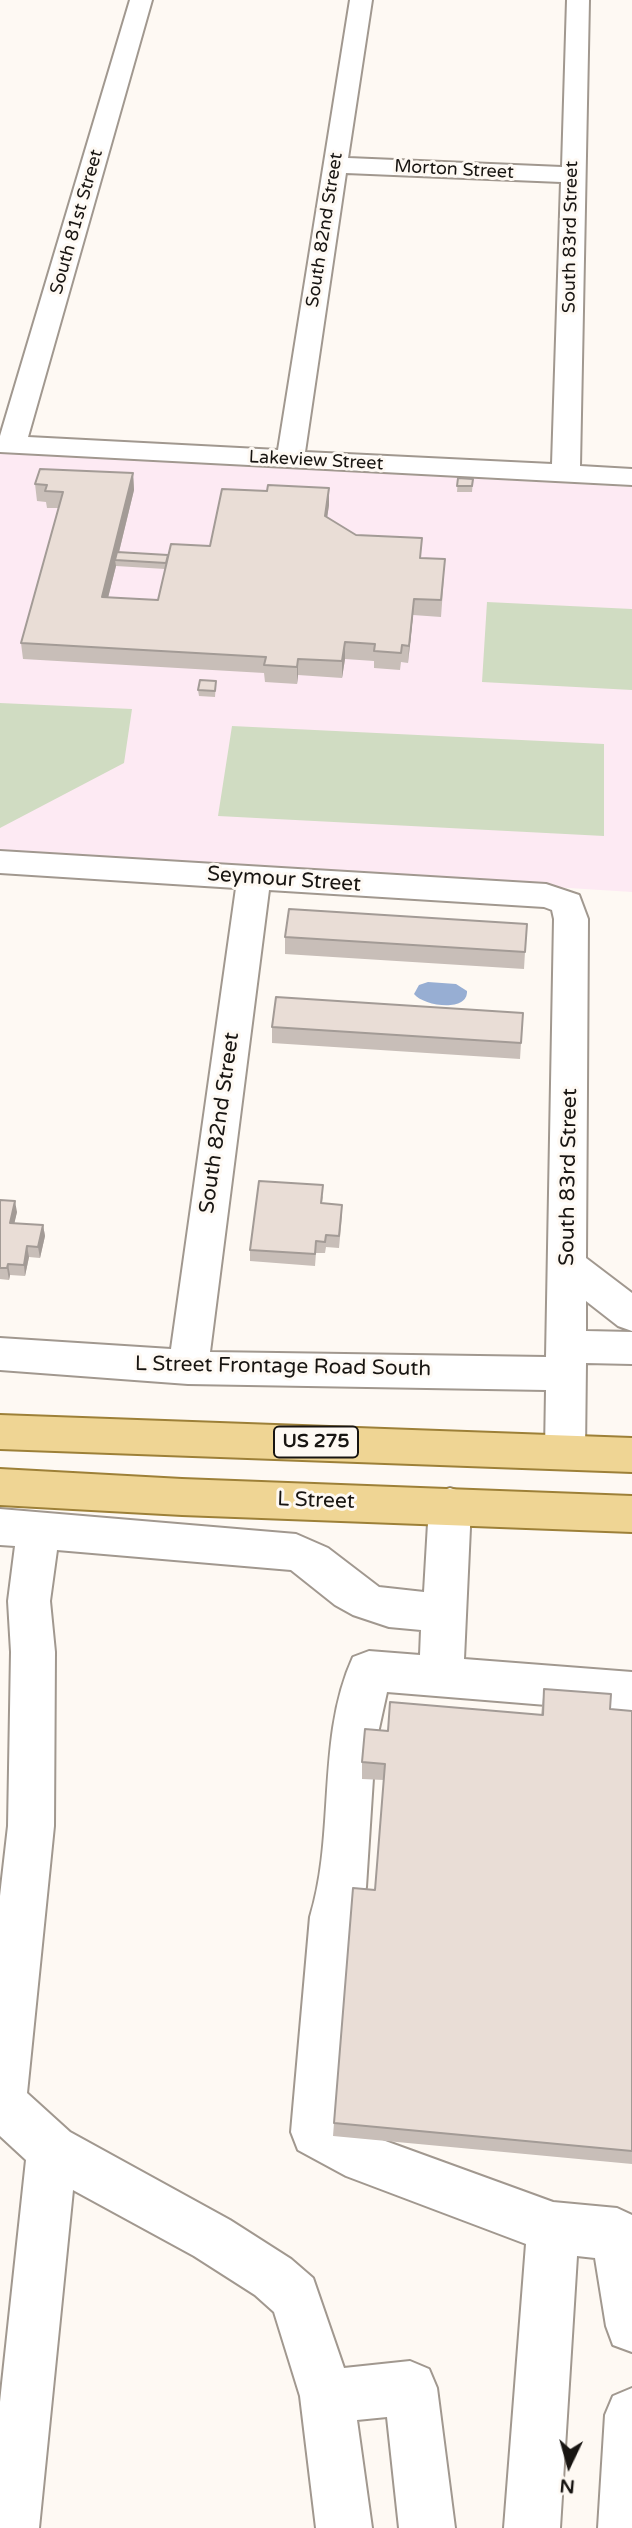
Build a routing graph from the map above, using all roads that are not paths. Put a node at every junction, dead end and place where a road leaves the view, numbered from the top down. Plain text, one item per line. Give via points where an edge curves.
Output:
1 (141, 0) edge
2 (360, 0) edge
3 (578, 0) edge
4 (335, 165) junction
5 (572, 175) junction
6 (6, 444) edge
7 (290, 459) junction
8 (566, 474) junction
9 (632, 477) edge
10 (0, 862) edge
11 (254, 878) junction
12 (567, 903) joint
13 (568, 1265) junction
14 (628, 1337) edge
15 (0, 1354) edge
16 (566, 1360) junction
17 (188, 1368) junction
18 (0, 1432) edge
19 (565, 1451) junction
20 (632, 1455) edge
21 (0, 1487) edge
22 (450, 1506) junction
23 (632, 1514) edge
24 (19, 1528) edge
25 (444, 1612) junction
26 (441, 1676) junction
27 (632, 1692) edge
28 (52, 2150) junction
29 (553, 2228) junction
30 (632, 2326) edge
31 (327, 2396) junction
32 (632, 2415) edge
33 (11, 2528) edge
34 (344, 2528) edge
35 (428, 2528) edge
36 (532, 2528) edge
37 (626, 2528) edge

1 - 6 street, South 81st Street
2 - 4 street, South 82nd Street
3 - 5 street, South 83rd Street
4 - 5 street, Morton Street
4 - 7 street, South 82nd Street
5 - 8 street, South 83rd Street
6 - 7 street, Lakeview Street
7 - 8 street, Lakeview Street
8 - 9 street, Lakeview Street
10 - 11 street, Seymour Street
11 - 12 street, Seymour Street via 546,896
11 - 17 street, South 82nd Street
12 - 13 street, South 83rd Street via 571,919
13 - 14 street
13 - 16 street, South 83rd Street
14 - 16 street, L Street Frontage Road South
15 - 17 street, L Street Frontage Road South
16 - 17 street, L Street Frontage Road South
16 - 19 street, South 83rd Street
18 - 19 main road, US 275
19 - 20 main road, US 275
21 - 22 main road, L Street
22 - 23 main road, L Street
22 - 25 street
24 - 25 street via 296,1552 374,1604
24 - 28 street via 33,1653 32,1826 1,2103
25 - 26 street
26 - 27 street
26 - 29 street via 369,1671 354,1746 343,1887 334,1916 316,2132 365,2158
28 - 31 street via 212,2238 295,2295
28 - 33 street
29 - 30 street via 618,2234
29 - 36 street
31 - 34 street
31 - 35 street via 410,2388
32 - 37 street

